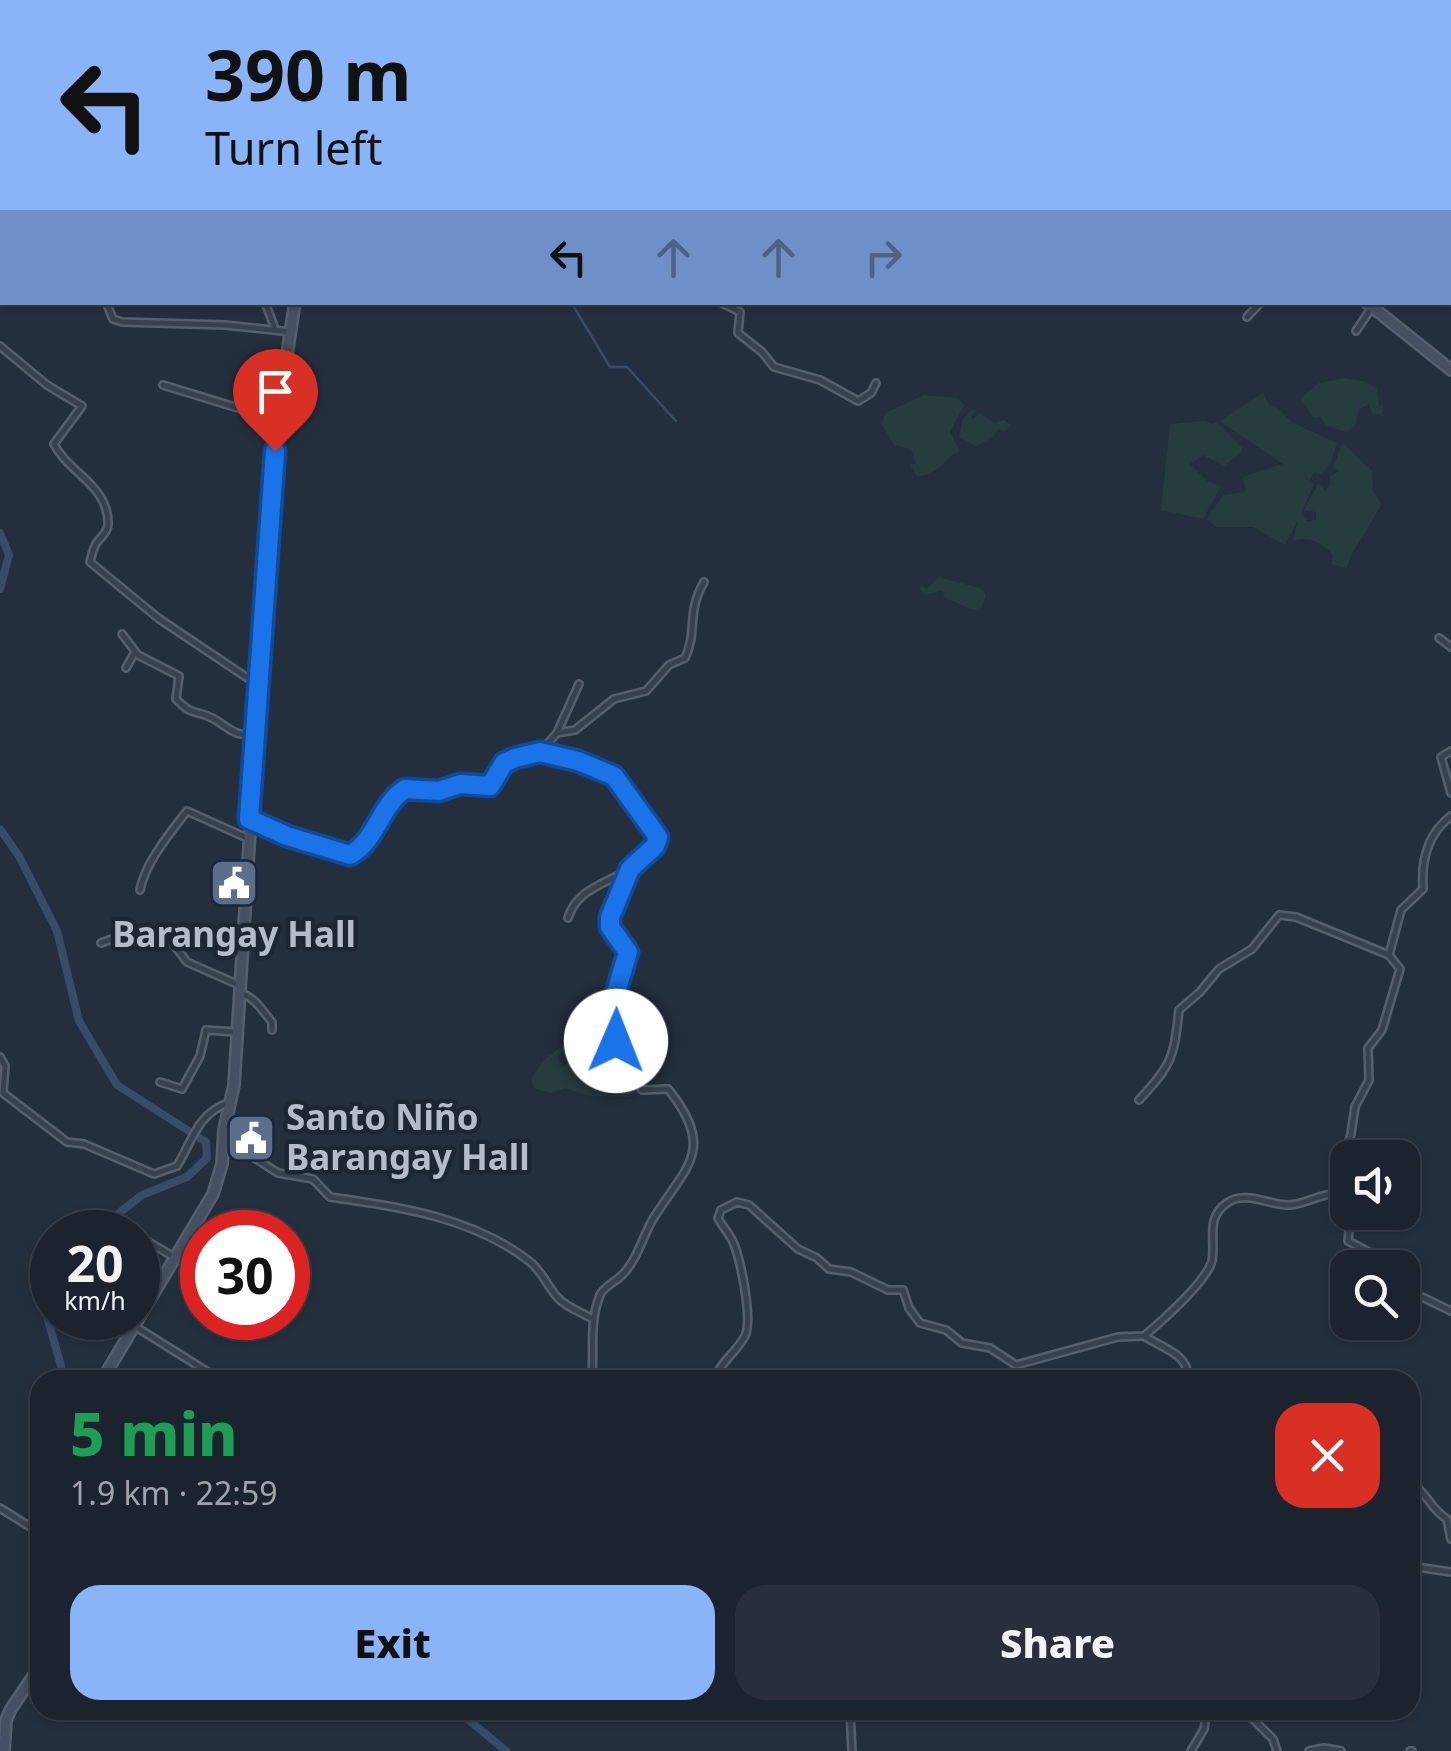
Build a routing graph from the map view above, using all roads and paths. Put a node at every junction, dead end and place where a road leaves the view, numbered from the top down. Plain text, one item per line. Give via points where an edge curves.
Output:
1 (107, 305) edge
2 (266, 305) edge
3 (295, 305) edge
4 (726, 305) edge
5 (1258, 305) edge
6 (1369, 305) edge
7 (1247, 317) dead end
8 (275, 329) junction
9 (1356, 330) dead end
10 (291, 332) junction
11 (0, 346) edge
12 (1451, 370) edge
13 (876, 383) dead end
14 (163, 385) dead end
15 (278, 420) junction
16 (704, 582) dead end
17 (122, 634) dead end
18 (1438, 638) dead end
19 (1451, 647) edge
20 (135, 652) junction
21 (126, 668) dead end
22 (579, 684) dead end
23 (258, 685) junction
24 (557, 733) junction
25 (256, 734) junction
26 (1451, 751) edge
27 (540, 752) junction
28 (1451, 793) edge
29 (1451, 816) edge
30 (249, 819) junction
31 (247, 838) junction
32 (630, 869) junction
33 (140, 890) dead end
34 (568, 918) dead end
35 (102, 943) dead end
36 (1389, 955) junction
37 (239, 988) junction
38 (272, 1030) dead end
39 (236, 1032) junction
40 (0, 1057) edge
41 (160, 1082) dead end
42 (1139, 1100) dead end
43 (230, 1102) junction
44 (222, 1137) junction
45 (1349, 1140) edge
46 (1330, 1195) edge
47 (1348, 1230) edge
48 (160, 1249) edge
49 (1365, 1250) edge
50 (174, 1257) junction
51 (160, 1281) edge
52 (1420, 1298) edge
53 (1451, 1312) edge
54 (592, 1319) junction
55 (1144, 1336) junction
56 (126, 1340) edge
57 (157, 1340) edge
58 (108, 1370) edge
59 (205, 1370) edge
60 (592, 1370) edge
61 (718, 1370) edge
62 (1189, 1370) edge
63 (1420, 1489) edge
64 (0, 1508) edge
65 (30, 1527) edge
66 (1451, 1539) edge
67 (1420, 1567) edge
68 (1451, 1572) edge
69 (30, 1681) edge
70 (850, 1720) edge
71 (1206, 1720) edge
72 (1254, 1720) edge
73 (4, 1751) edge
74 (852, 1751) edge
75 (1191, 1751) edge
76 (1277, 1751) edge
77 (1309, 1751) edge
78 (1341, 1751) edge

1 - 8 street via 122,322
2 - 8 street
3 - 10 street
4 - 13 street via 740,312 738,333 774,367 820,380 858,401
5 - 7 street
6 - 9 street
6 - 12 street
8 - 10 street
10 - 15 street
11 - 23 street via 82,406 54,444 101,500 108,526 90,562 170,627
14 - 15 street
15 - 23 street
16 - 24 street via 693,602 685,658 646,691 614,699 575,730
17 - 20 street
18 - 19 street
20 - 21 street
20 - 25 street via 179,676 176,699 189,711 236,734
22 - 24 street
23 - 25 street
24 - 27 street
25 - 30 street
26 - 28 street via 1442,757
27 - 30 street via 504,763 490,786 405,789 350,855
27 - 32 street via 596,768 622,784 658,837
29 - 36 street via 1434,831 1422,866 1424,889 1402,910
30 - 31 street
31 - 33 street via 187,811 151,858
31 - 37 street
32 - 34 street via 581,894
32 - 54 street via 609,922 628,952 617,989 616,1048 642,1090 668,1089 694,1140 690,1167 624,1274 601,1292
35 - 37 street via 133,931 162,930 188,962
36 - 42 street via 1279,914 1252,949 1219,969 1179,1010 1172,1058
36 - 45 street via 1400,969 1399,983 1368,1048 1369,1080
37 - 38 street via 256,1000
37 - 39 street
39 - 41 street via 206,1030 182,1088
39 - 43 street
40 - 43 street via 3,1093 66,1142 154,1174 177,1166 195,1130
43 - 44 street
44 - 50 street via 213,1194
44 - 54 street via 278,1173 313,1178 330,1197 468,1224 528,1260 562,1302
46 - 55 street via 1294,1205 1248,1198 1227,1204 1212,1228 1205,1274
47 - 49 street via 1348,1241
48 - 50 street
50 - 51 street
52 - 53 street
54 - 60 street
55 - 61 street via 1012,1364 990,1348 922,1324 904,1290 829,1270 737,1202 718,1218 738,1256 749,1318 744,1338
55 - 62 street
56 - 58 street
57 - 59 street
63 - 66 street via 1446,1518
64 - 65 street
67 - 68 street
69 - 73 street via 6,1720
70 - 74 street
71 - 75 street
72 - 76 street
77 - 78 street

